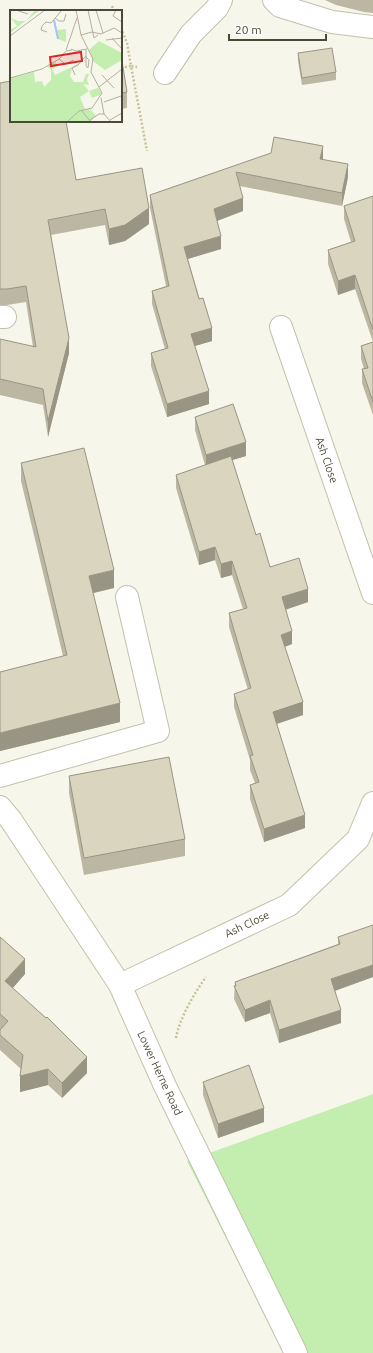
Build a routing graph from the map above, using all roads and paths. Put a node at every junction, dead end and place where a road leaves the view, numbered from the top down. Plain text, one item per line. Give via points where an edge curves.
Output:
1 (221, 0) edge
2 (274, 0) edge
3 (112, 6) dead end
4 (114, 10) edge
5 (373, 27) edge
6 (122, 30) edge
7 (131, 66) junction
8 (122, 68) edge
9 (165, 73) dead end
10 (147, 152) dead end
11 (281, 327) dead end
12 (373, 593) edge
13 (127, 596) dead end
14 (0, 776) edge
15 (373, 803) edge
16 (0, 807) edge
17 (366, 844) edge
18 (206, 977) dead end
19 (120, 985) junction
20 (174, 1045) dead end
21 (296, 1353) edge

1 - 9 street via 217,8 191,34
2 - 5 street via 280,6 332,22
3 - 4 path
6 - 7 path
7 - 8 path
7 - 10 path
11 - 12 street, Ash Close
13 - 14 street via 158,731
15 - 17 street, Ash Close
16 - 19 street, Lower Herne Road
17 - 19 street, Ash Close via 289,905
18 - 20 path via 196,990 177,1030
19 - 21 street, Lower Herne Road via 165,1086

